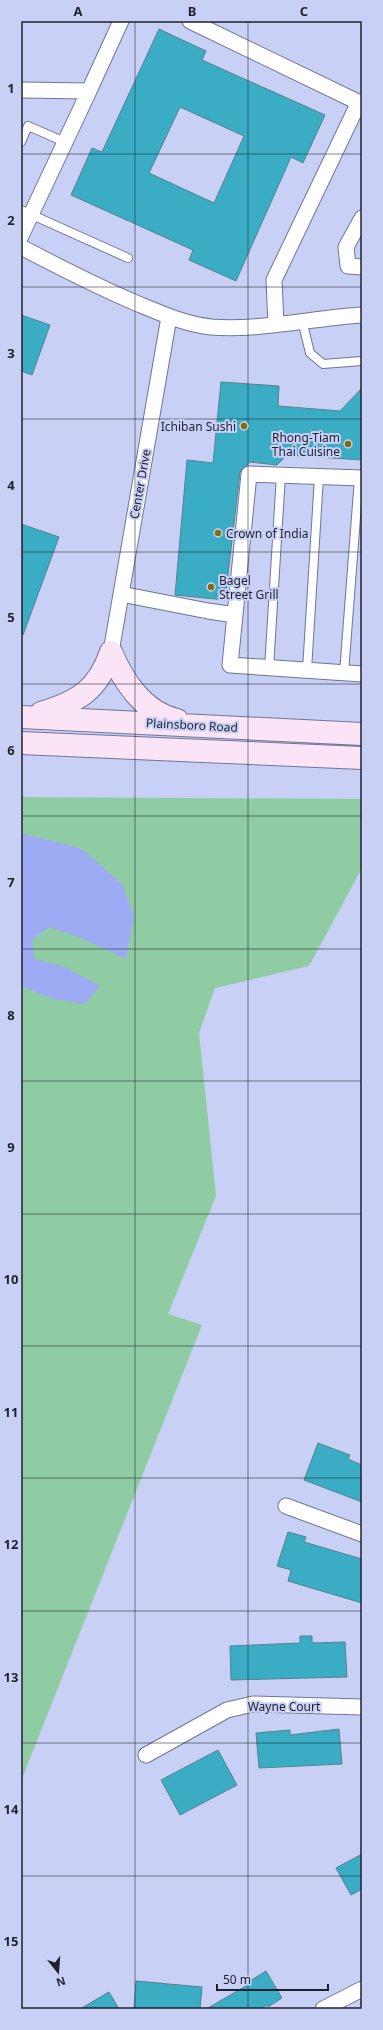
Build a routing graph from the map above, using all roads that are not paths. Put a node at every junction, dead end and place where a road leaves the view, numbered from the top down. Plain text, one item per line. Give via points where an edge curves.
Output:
1 (121, 21) edge
2 (190, 21) edge
3 (22, 91) edge
4 (89, 91) junction
5 (360, 103) edge
6 (21, 142) edge
7 (65, 142) junction
8 (26, 213) edge
9 (362, 218) edge
10 (21, 236) edge
11 (21, 247) edge
12 (128, 258) dead end
13 (362, 267) edge
14 (362, 315) edge
15 (169, 317) junction
16 (302, 320) junction
17 (276, 324) junction
18 (362, 361) edge
19 (281, 475) junction
20 (319, 477) junction
21 (361, 478) edge
22 (121, 594) junction
23 (235, 614) junction
24 (111, 652) junction
25 (269, 668) junction
26 (307, 670) junction
27 (344, 673) junction
28 (362, 674) edge
29 (25, 717) edge
30 (206, 725) junction
31 (362, 734) edge
32 (21, 743) edge
33 (362, 758) edge
34 (286, 1506) dead end
35 (362, 1534) edge
36 (362, 1707) edge
37 (146, 1755) dead end
38 (362, 1988) edge
39 (323, 2009) edge

1 - 4 street
2 - 5 street
3 - 4 street
4 - 7 street
5 - 17 street via 274,280
6 - 7 lane via 28,126
7 - 8 street
8 - 10 street
8 - 12 lane
9 - 13 street via 346,247 348,266
11 - 15 street via 78,278
14 - 16 street
15 - 17 street via 210,327
15 - 22 street, Center Drive
16 - 17 street
16 - 18 lane via 310,353 323,364
19 - 20 street
19 - 23 street via 249,474
19 - 25 lane
20 - 21 street
20 - 26 lane
21 - 27 lane
22 - 23 street via 208,612
22 - 24 street, Center Drive
23 - 25 street via 230,665
24 - 29 street via 102,673 88,692 75,701
24 - 30 street via 125,680 146,703 166,717
25 - 26 street
26 - 27 street
27 - 28 street
29 - 30 street, Plainsboro Road
30 - 31 street, Plainsboro Road
32 - 33 street
34 - 35 street
36 - 37 street, Wayne Court via 253,1704 227,1710
38 - 39 street

